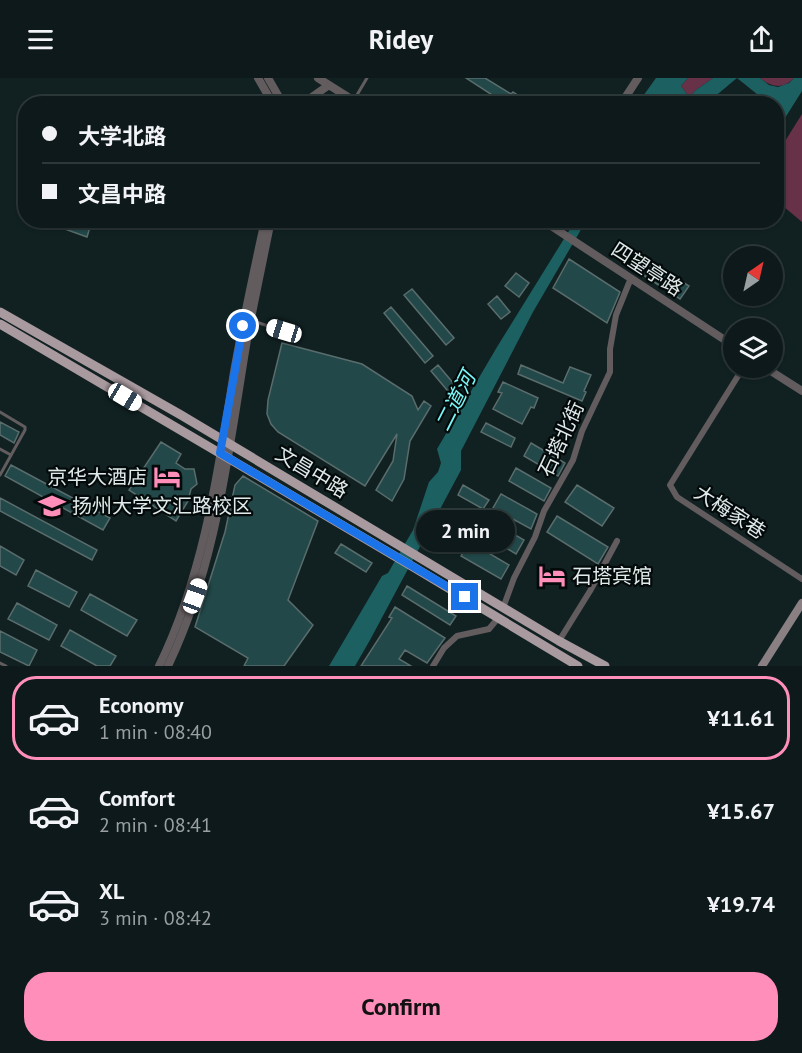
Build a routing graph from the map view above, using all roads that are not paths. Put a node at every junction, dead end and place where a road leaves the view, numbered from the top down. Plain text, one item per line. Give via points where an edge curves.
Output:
1 (258, 78) edge
2 (268, 78) edge
3 (318, 78) edge
4 (367, 78) edge
5 (638, 78) edge
6 (329, 85) junction
7 (268, 96) edge
8 (278, 96) edge
9 (313, 96) edge
10 (346, 96) edge
11 (359, 96) edge
12 (626, 96) edge
13 (263, 228) edge
14 (269, 228) edge
15 (554, 228) edge
16 (631, 278) junction
17 (0, 312) edge
18 (251, 320) junction
19 (0, 324) edge
20 (284, 331) dead end
21 (723, 339) edge
22 (736, 378) edge
23 (782, 378) edge
24 (802, 391) edge
25 (0, 412) edge
26 (227, 442) junction
27 (0, 449) edge
28 (11, 455) junction
29 (225, 456) junction
30 (0, 476) edge
31 (617, 541) dead end
32 (802, 579) edge
33 (802, 603) edge
34 (501, 612) junction
35 (559, 641) junction
36 (0, 663) edge
37 (6, 666) edge
38 (159, 666) edge
39 (168, 666) edge
40 (433, 666) edge
41 (578, 666) edge
42 (605, 666) edge
43 (762, 666) edge

1 - 7 street
2 - 8 street
3 - 6 street
4 - 11 lane
5 - 12 street
6 - 9 street
6 - 10 street
13 - 26 street via 236,364
14 - 18 street
15 - 16 street, 四望亭路
16 - 21 street, 四望亭路
16 - 34 street, 石塔北街 via 616,315 610,372
17 - 26 main road, 文昌中路
18 - 20 lane
18 - 26 street
19 - 29 main road, 文昌中路
22 - 32 street, 大梅家巷 via 670,485 677,497
23 - 24 street
25 - 28 lane via 25,430
26 - 29 street
26 - 34 main road, 文昌中路 via 420,558
27 - 28 lane
28 - 30 lane
29 - 34 main road, 文昌中路 via 415,567
29 - 38 street via 194,579
29 - 39 street via 218,514 202,578
31 - 35 street
33 - 43 main road
34 - 35 main road, 文昌中路
34 - 40 street via 489,629 457,636
34 - 41 main road, 文昌中路
35 - 42 main road, 文昌中路
36 - 37 lane

